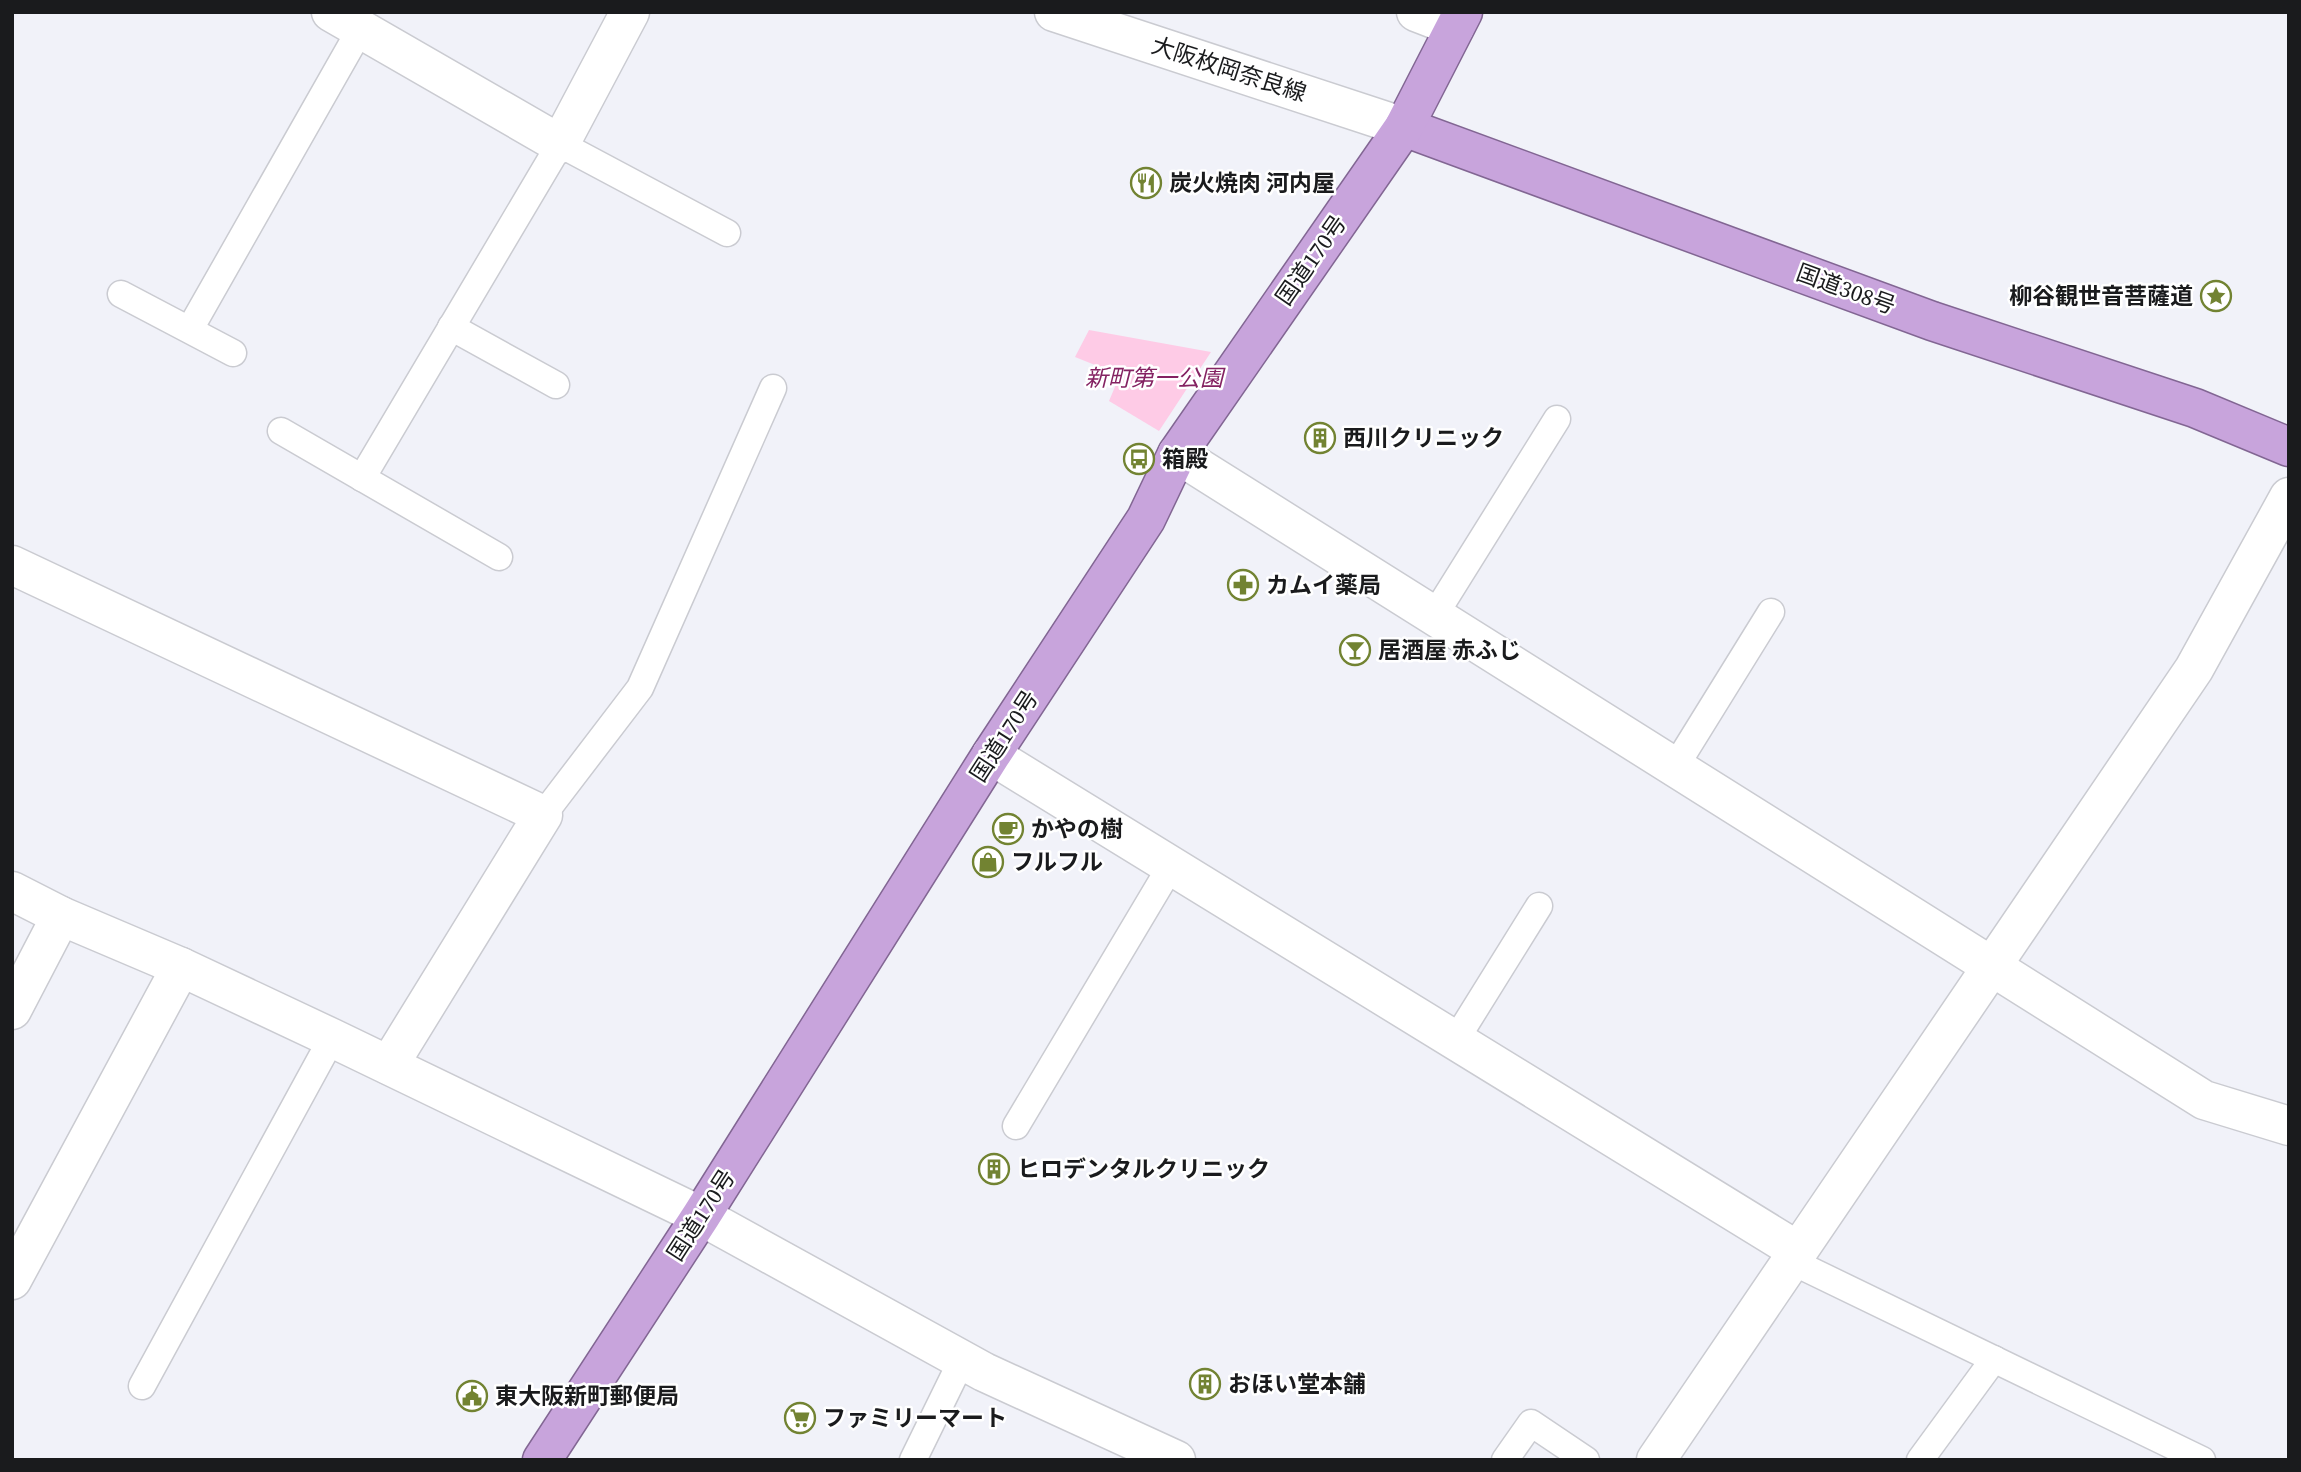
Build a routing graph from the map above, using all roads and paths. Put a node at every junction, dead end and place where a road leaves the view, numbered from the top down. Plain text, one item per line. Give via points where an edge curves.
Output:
1 (630, 12) edge
2 (1054, 12) edge
3 (1416, 12) edge
4 (1459, 20) edge
5 (345, 21) edge
6 (1404, 127) junction
7 (560, 144) junction
8 (727, 233) dead end
9 (121, 294) dead end
10 (451, 327) junction
11 (190, 329) junction
12 (233, 352) dead end
13 (556, 385) dead end
14 (773, 388) dead end
15 (1557, 419) dead end
16 (281, 431) dead end
17 (2289, 447) edge
18 (1177, 454) junction
19 (362, 478) junction
20 (2289, 496) edge
21 (499, 557) dead end
22 (12, 565) edge
23 (1772, 612) dead end
24 (1434, 616) junction
25 (992, 755) junction
26 (1675, 767) junction
27 (543, 815) junction
28 (1171, 866) junction
29 (12, 891) edge
30 (1539, 906) dead end
31 (61, 916) junction
32 (181, 967) junction
33 (1991, 967) junction
34 (12, 1010) edge
35 (332, 1038) junction
36 (1455, 1041) junction
37 (389, 1065) junction
38 (1016, 1126) dead end
39 (2289, 1126) edge
40 (701, 1216) junction
41 (1794, 1256) junction
42 (12, 1280) edge
43 (1994, 1359) junction
44 (962, 1360) junction
45 (142, 1386) dead end
46 (1133, 1451) edge
47 (542, 1460) edge
48 (913, 1460) edge
49 (1176, 1460) edge
50 (1505, 1460) edge
51 (1586, 1460) edge
52 (1656, 1460) edge
53 (1920, 1460) edge
54 (2202, 1460) edge

1 - 7 street
2 - 6 street, 大阪枚岡奈良線
3 - 4 street
4 - 6 highway, 国道170号
5 - 7 street
5 - 11 lane
6 - 17 highway, 国道308号 via 1932,321 2195,408
6 - 18 highway, 国道170号
7 - 8 lane
7 - 10 lane
9 - 11 lane
10 - 13 lane
10 - 19 lane
11 - 12 lane
14 - 27 lane via 640,688
15 - 24 lane
16 - 19 lane
18 - 24 street
18 - 25 highway, 国道170号 via 1146,519
19 - 21 lane
20 - 33 street via 2194,669
22 - 27 street
23 - 26 lane
24 - 26 street
25 - 28 street
25 - 40 highway, 国道170号
26 - 33 street
27 - 37 street
28 - 36 street
28 - 38 lane
29 - 31 street
30 - 36 lane
31 - 32 street
31 - 34 street
32 - 35 street
32 - 42 street
33 - 39 street via 2204,1100
33 - 41 street
35 - 37 street
35 - 45 lane
36 - 41 street
37 - 40 street
40 - 44 street
40 - 47 highway, 国道170号
41 - 43 lane
41 - 52 street
43 - 53 lane
43 - 54 lane
44 - 46 street
44 - 48 lane
46 - 49 street
50 - 51 lane via 1531,1423

